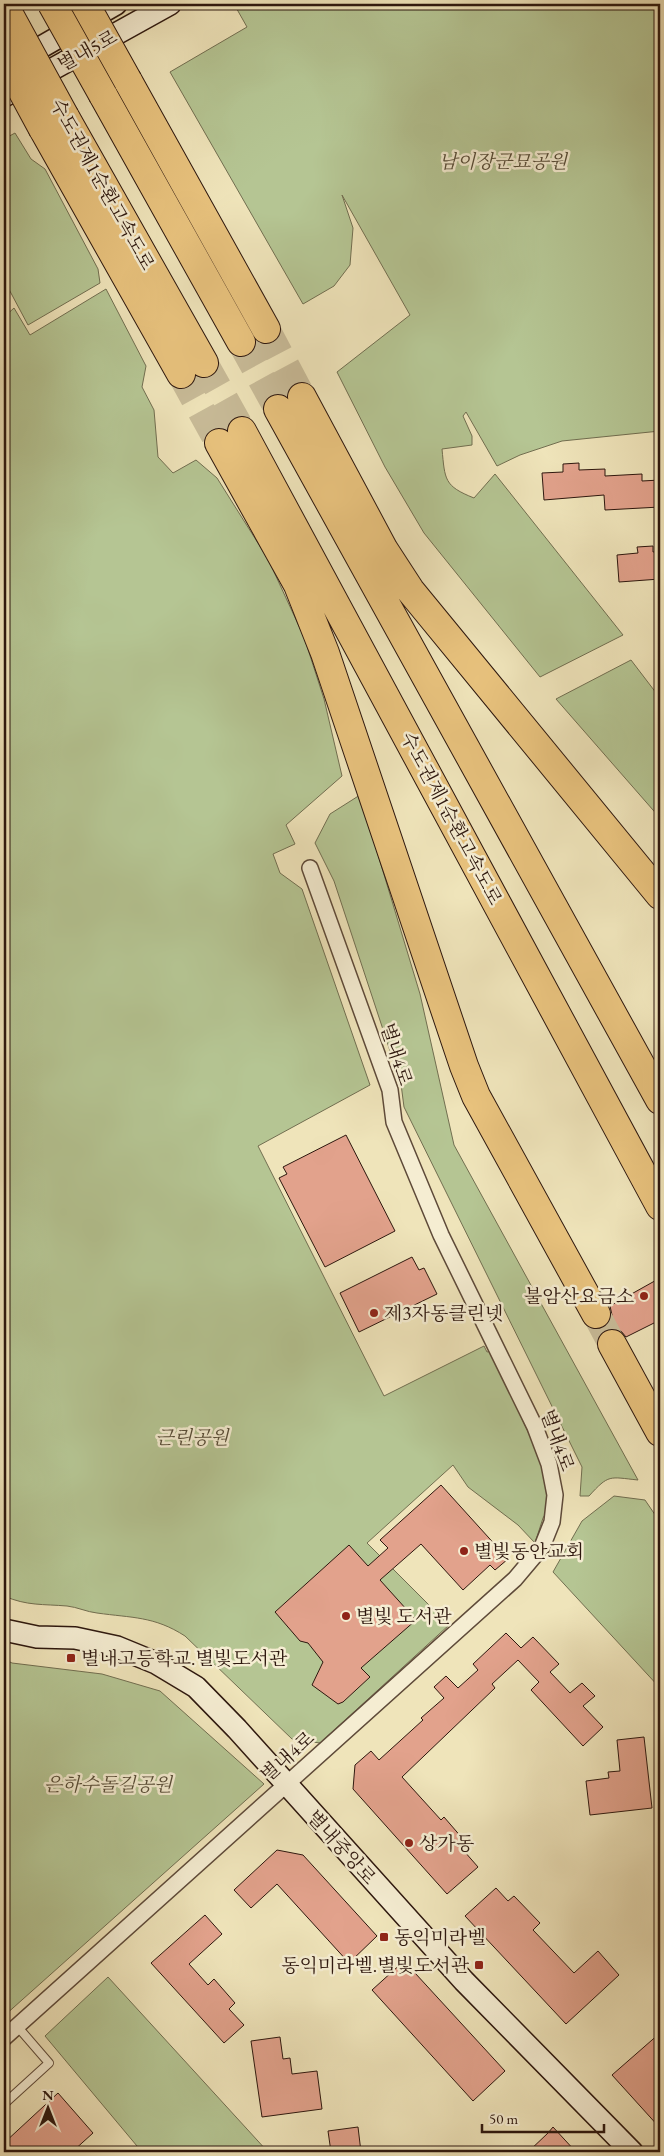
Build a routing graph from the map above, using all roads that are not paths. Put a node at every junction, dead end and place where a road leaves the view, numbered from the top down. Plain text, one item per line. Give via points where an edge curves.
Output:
1 (52, 4) edge
2 (85, 4) edge
3 (116, 4) edge
4 (170, 4) edge
5 (5, 6) edge
6 (4, 57) edge
7 (4, 69) edge
8 (4, 96) edge
9 (54, 123) junction
10 (266, 329) tunnel mouth
11 (241, 342) tunnel mouth
12 (193, 369) tunnel mouth
13 (302, 398) tunnel mouth
14 (278, 410) tunnel mouth
15 (310, 868) dead end
16 (660, 896) edge
17 (660, 1100) edge
18 (660, 1206) edge
19 (596, 1314) tunnel mouth
20 (612, 1344) tunnel mouth
21 (660, 1432) edge
22 (4, 1630) edge
23 (285, 1784) junction
24 (17, 2026) junction
25 (4, 2038) edge
26 (4, 2104) edge
27 (632, 2152) edge

1 - 11 highway, bridge
2 - 10 highway, bridge
3 - 7 street, 별내5로
4 - 8 street, 별내5로
5 - 9 highway, 수도권제1순환고속도로, bridge
6 - 9 highway, bridge
9 - 12 highway, 수도권제1순환고속도로
13 - 16 highway via 384,550 410,590
14 - 17 highway
15 - 23 street, 별내4로 via 390,1090 394,1122 441,1235 535,1427 549,1464 555,1495 552,1522 542,1547 515,1579
18 - 19 highway, 수도권제1순환고속도로 via 230,437 310,612 476,1096
20 - 21 highway
22 - 23 street, 별내중앙로 via 75,1638 117,1647 156,1663 196,1687
23 - 24 street, 별내4로
23 - 27 street, 별내중앙로 via 464,1981
24 - 25 street, 별내4로
24 - 26 lane via 49,2063

